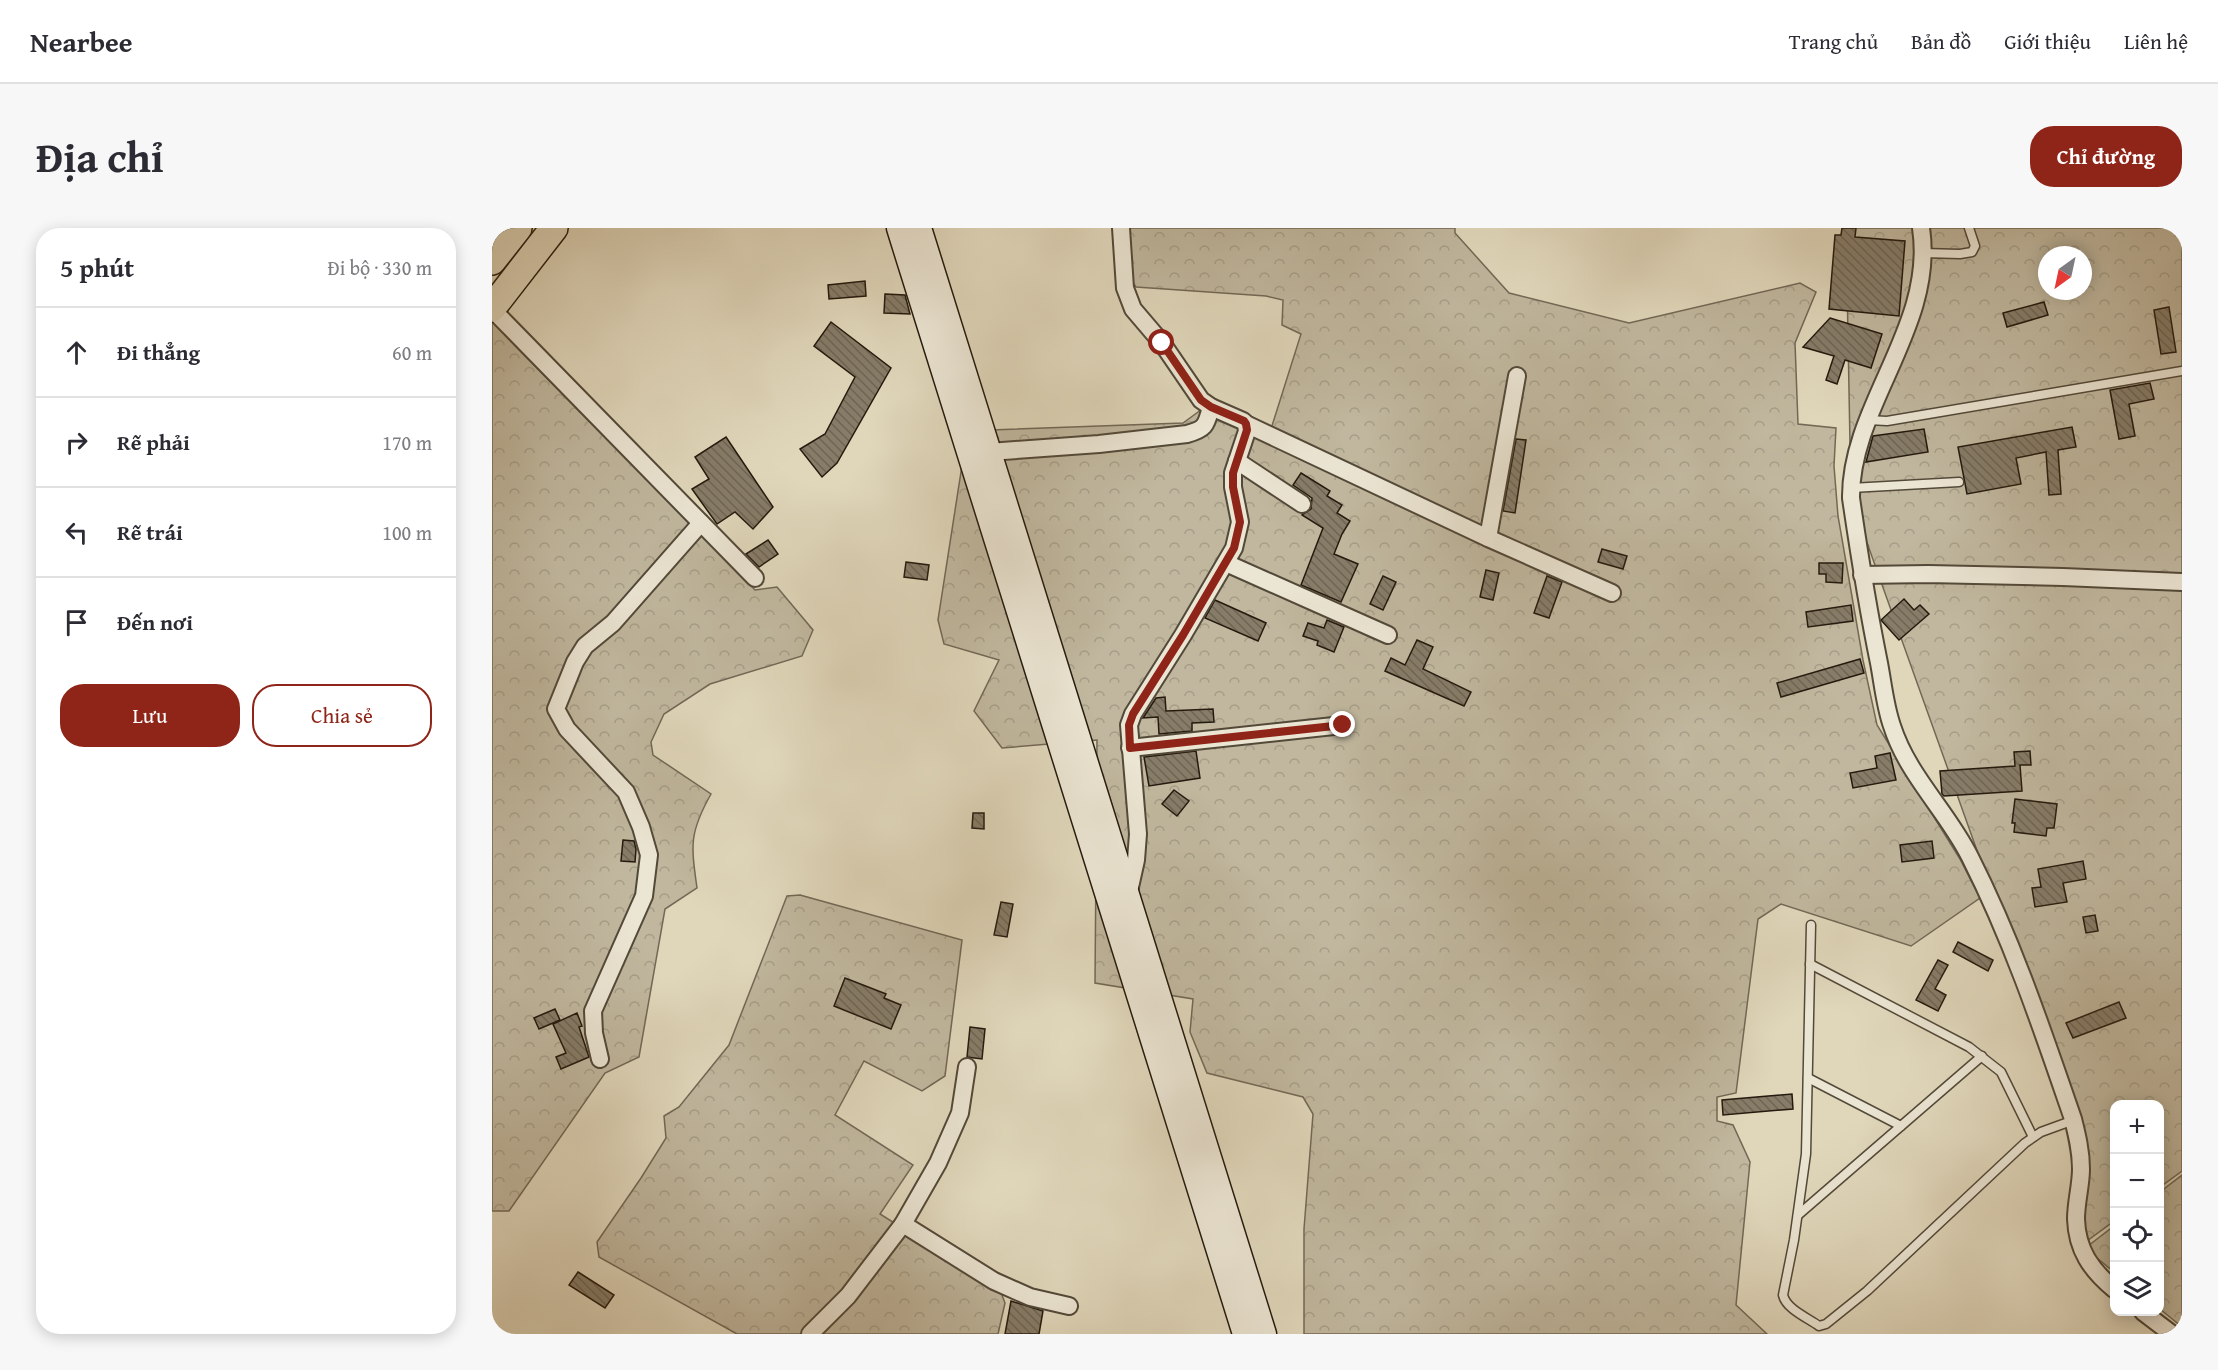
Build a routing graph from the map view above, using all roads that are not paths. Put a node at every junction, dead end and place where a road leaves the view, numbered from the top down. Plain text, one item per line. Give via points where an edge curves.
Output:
1 (518, 228) edge
2 (554, 228) edge
3 (899, 228) edge
4 (919, 228) edge
5 (1121, 228) edge
6 (1921, 228) edge
7 (1969, 228) edge
8 (1923, 253) junction
9 (492, 261) edge
10 (492, 308) edge
11 (2182, 371) edge
12 (1517, 376) dead end
13 (1211, 407) junction
14 (1868, 420) junction
15 (1246, 424) junction
16 (988, 452) junction
17 (1237, 462) junction
18 (1959, 482) dead end
19 (1851, 488) junction
20 (1302, 504) dead end
21 (701, 524) junction
22 (1488, 538) junction
23 (1226, 563) junction
24 (1862, 575) junction
25 (755, 578) dead end
26 (2182, 582) edge
27 (1612, 593) dead end
28 (1388, 635) dead end
29 (1343, 725) dead end
30 (1130, 748) junction
31 (1128, 897) junction
32 (1811, 925) dead end
33 (1810, 964) junction
34 (1982, 1056) junction
35 (600, 1059) dead end
36 (968, 1067) dead end
37 (1808, 1078) junction
38 (2074, 1120) junction
39 (1901, 1126) junction
40 (2034, 1137) junction
41 (1798, 1215) junction
42 (903, 1224) junction
43 (2110, 1285) edge
44 (1069, 1306) dead end
45 (2150, 1316) edge
46 (810, 1334) edge
47 (1245, 1334) edge
48 (1264, 1334) edge
49 (2172, 1334) edge

1 - 9 main road
2 - 10 main road
3 - 47 main road
4 - 16 main road
5 - 13 street via 1125,288 1133,309 1162,343 1192,389
6 - 8 street
7 - 8 lane via 1975,246 1972,252
8 - 14 street via 1922,274 1910,320
10 - 21 street
11 - 14 lane via 1887,421
12 - 22 street
13 - 15 street
13 - 16 street via 1202,430 1187,434
14 - 19 street via 1850,479
15 - 17 street
15 - 22 street
16 - 31 main road
17 - 20 street
17 - 23 street via 1233,487 1240,522
18 - 19 lane
19 - 24 street
21 - 25 street
21 - 35 street via 613,623 585,646 556,710 567,729 626,792 649,855 644,896 593,1011
22 - 27 street
23 - 28 street
23 - 30 street via 1133,714 1129,725
24 - 26 street
24 - 38 street via 1891,725 1918,781 1959,836 1996,908
29 - 30 street
30 - 31 street via 1138,834
31 - 48 main road
32 - 33 lane
33 - 34 lane
33 - 37 lane
34 - 39 lane
34 - 40 lane via 2001,1072
36 - 42 street via 960,1113 938,1163
37 - 39 lane
37 - 41 lane via 1806,1154
38 - 40 lane
38 - 43 street via 2081,1169 2076,1219 2080,1246 2089,1265
39 - 41 lane
40 - 41 lane via 1867,1291 1819,1326 1784,1300 1783,1295
42 - 44 street via 994,1281 1030,1297
42 - 46 street via 848,1296
45 - 49 street

